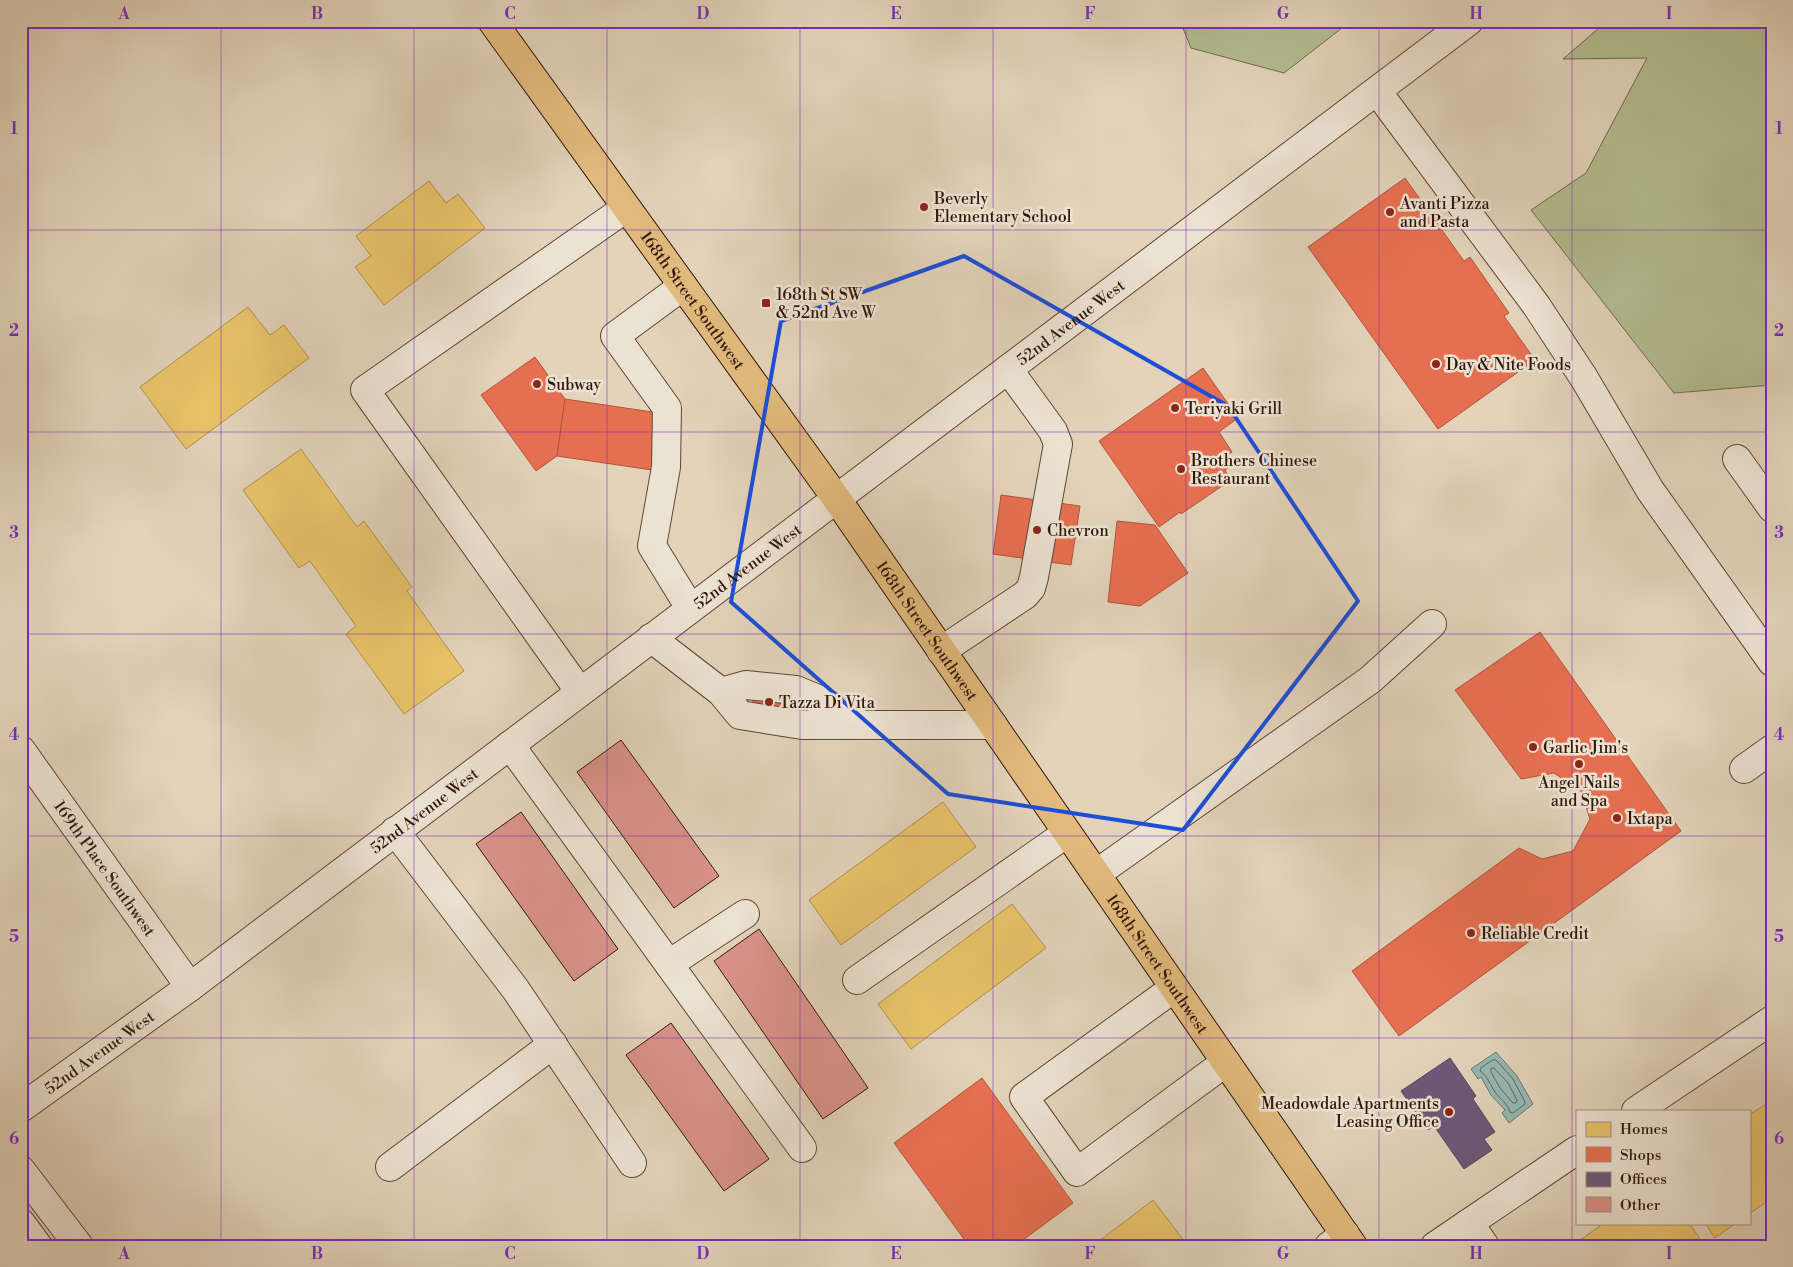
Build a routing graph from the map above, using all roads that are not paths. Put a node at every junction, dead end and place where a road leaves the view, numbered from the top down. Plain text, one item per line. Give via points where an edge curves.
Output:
1 (492, 21) edge
2 (1469, 21) edge
3 (1377, 91) junction
4 (626, 208) junction
5 (683, 286) junction
6 (1008, 369) junction
7 (1736, 459) dead end
8 (836, 498) junction
9 (1772, 508) edge
10 (690, 608) junction
11 (1432, 624) dead end
12 (651, 638) junction
13 (941, 650) junction
14 (1772, 662) edge
15 (580, 692) junction
16 (993, 725) junction
17 (510, 745) junction
18 (1772, 749) edge
19 (21, 750) edge
20 (1744, 769) dead end
21 (395, 831) junction
22 (1067, 833) junction
23 (1096, 874) junction
24 (746, 914) dead end
25 (669, 964) junction
26 (857, 980) dead end
27 (190, 987) junction
28 (1174, 988) junction
29 (1772, 1020) edge
30 (553, 1044) junction
31 (1226, 1062) junction
32 (21, 1108) edge
33 (1637, 1110) edge
34 (802, 1148) dead end
35 (1576, 1151) edge
36 (632, 1163) dead end
37 (390, 1168) dead end
38 (21, 1170) edge
39 (1469, 1223) junction
40 (21, 1224) edge
41 (1342, 1242) edge
42 (38, 1246) edge
43 (79, 1246) edge
44 (1435, 1246) edge
45 (1485, 1246) edge

1 - 4 main road, 168th Street Southwest
2 - 3 street, 52nd Avenue West
3 - 6 street, 52nd Avenue West
3 - 14 street via 1536,305 1584,378 1650,490
4 - 5 main road, 168th Street Southwest
4 - 15 street via 365,390
5 - 8 main road, 168th Street Southwest
5 - 10 street via 615,336 667,408 666,467 652,546
6 - 8 street, 52nd Avenue West
6 - 13 street via 1053,431 1058,444 1034,577 1025,595
7 - 9 street
8 - 10 street, 52nd Avenue West
8 - 13 main road, 168th Street Southwest
10 - 12 street, 52nd Avenue West
11 - 23 street via 1370,680
12 - 15 street, 52nd Avenue West
12 - 16 street via 721,692 740,715 802,725
13 - 16 main road, 168th Street Southwest
15 - 17 street, 52nd Avenue West
16 - 22 main road, 168th Street Southwest
17 - 21 street, 52nd Avenue West
17 - 25 street
18 - 20 street
19 - 27 street, 169th Place Southwest
21 - 27 street, 52nd Avenue West
21 - 30 street
22 - 23 main road, 168th Street Southwest
22 - 26 street
23 - 28 main road, 168th Street Southwest
24 - 25 street
25 - 34 street
27 - 32 street, 52nd Avenue West
28 - 31 main road, 168th Street Southwest
28 - 31 street via 1024,1097 1077,1172
29 - 33 street
30 - 36 street
30 - 37 street
31 - 41 main road, 168th Street Southwest
35 - 39 street
38 - 43 street
39 - 44 street
39 - 45 street
40 - 42 street

